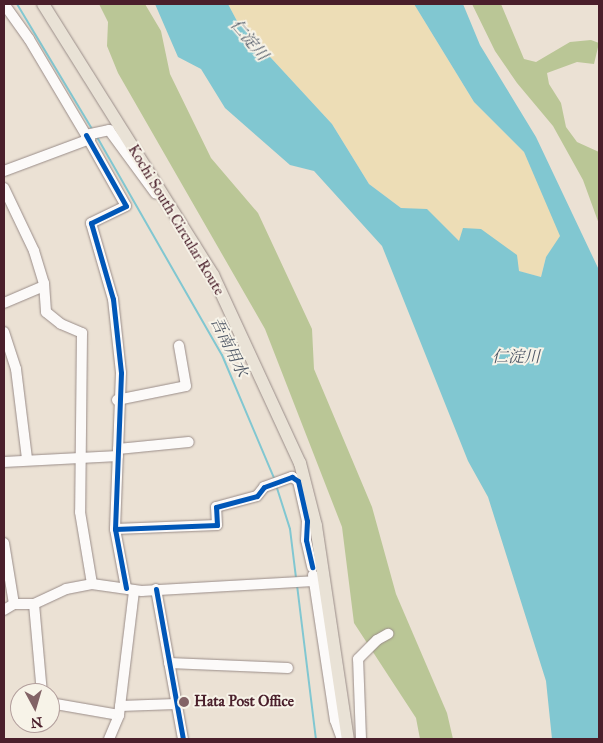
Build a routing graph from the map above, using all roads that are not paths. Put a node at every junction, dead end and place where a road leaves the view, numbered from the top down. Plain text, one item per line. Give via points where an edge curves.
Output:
1 (4, 4) edge
2 (43, 4) edge
3 (88, 136) junction
4 (4, 171) edge
5 (4, 188) edge
6 (198, 250) junction
7 (44, 286) junction
8 (4, 303) edge
9 (4, 332) edge
10 (179, 346) dead end
11 (117, 400) junction
12 (189, 442) dead end
13 (118, 452) junction
14 (80, 456) junction
15 (27, 459) junction
16 (4, 462) edge
17 (316, 526) junction
18 (115, 529) junction
19 (4, 543) edge
20 (312, 567) junction
21 (308, 582) junction
22 (92, 584) junction
23 (156, 589) junction
24 (130, 590) junction
25 (14, 604) junction
26 (34, 604) junction
27 (4, 610) edge
28 (388, 634) dead end
29 (169, 663) junction
30 (288, 668) dead end
31 (41, 683) edge
32 (60, 704) edge
33 (176, 704) junction
34 (119, 711) junction
35 (109, 739) edge
36 (183, 739) edge
37 (342, 739) edge
38 (348, 739) edge
39 (361, 739) edge

1 - 3 street via 30,39
2 - 6 main road, Kochi South Circular Route
3 - 4 street
3 - 6 street via 107,128
3 - 11 street via 126,206 91,223 113,298 120,373
5 - 7 street via 34,251
6 - 17 main road, Kochi South Circular Route via 213,275 300,464
7 - 8 street
7 - 14 street via 46,312 61,324 82,333
9 - 15 street via 16,369
10 - 11 street via 186,386
11 - 13 street
12 - 13 street
13 - 14 street
13 - 18 street
14 - 15 street
14 - 22 street via 80,512
15 - 16 street
17 - 20 street via 311,536
17 - 38 main road, Kochi South Circular Route
18 - 20 street via 217,525 216,507 257,496 264,487 292,477 298,481 308,522 306,540
18 - 24 street
19 - 25 street
20 - 21 street
21 - 23 street
21 - 37 street
22 - 24 street
22 - 26 street via 66,589
23 - 24 street
23 - 29 street
24 - 34 street
25 - 26 street
25 - 27 street
26 - 31 street
28 - 39 street via 358,659
29 - 30 street
29 - 33 street
32 - 34 street
33 - 34 street
33 - 36 street
34 - 35 street

